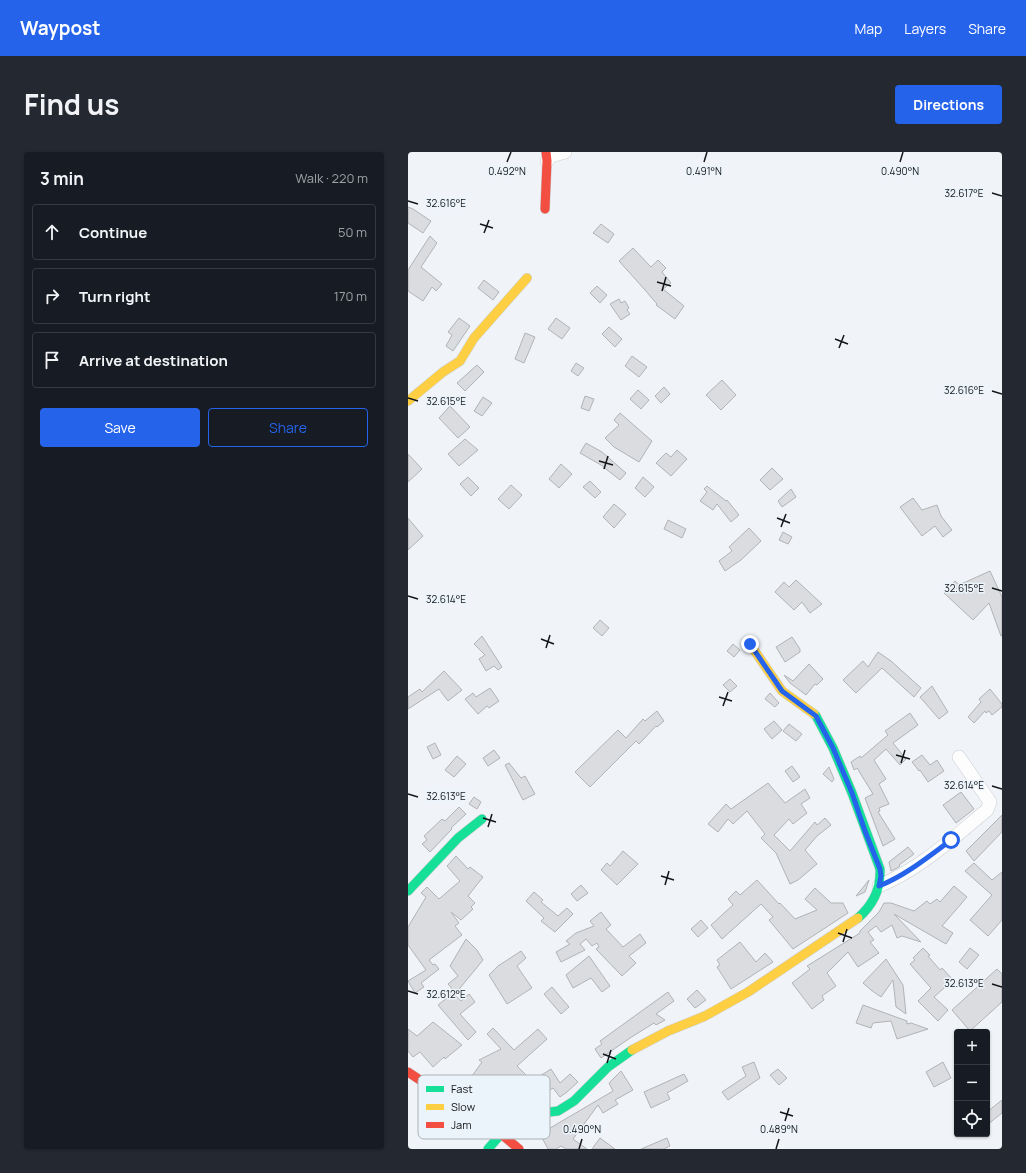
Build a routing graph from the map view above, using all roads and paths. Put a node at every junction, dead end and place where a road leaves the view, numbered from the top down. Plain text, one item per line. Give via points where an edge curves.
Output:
1 (565, 152) edge
2 (547, 157) edge
3 (545, 209) dead end
4 (527, 278) dead end
5 (408, 401) edge
6 (750, 644) dead end
7 (960, 757) dead end
8 (482, 819) dead end
9 (879, 886) junction
10 (408, 891) edge
11 (408, 1072) edge
12 (418, 1079) edge
13 (550, 1112) edge
14 (496, 1139) edge
15 (506, 1139) edge
16 (488, 1149) edge
17 (519, 1149) edge

1 - 2 street
2 - 3 street
4 - 5 street via 474,338 460,361
6 - 9 street via 782,691 816,716 852,793 880,869
7 - 9 street via 990,802 987,810 915,868
8 - 10 street via 458,838
9 - 13 street via 871,905 854,922 748,992 705,1016 636,1046 608,1067 574,1101 558,1111
11 - 12 street
14 - 16 street
15 - 17 street

